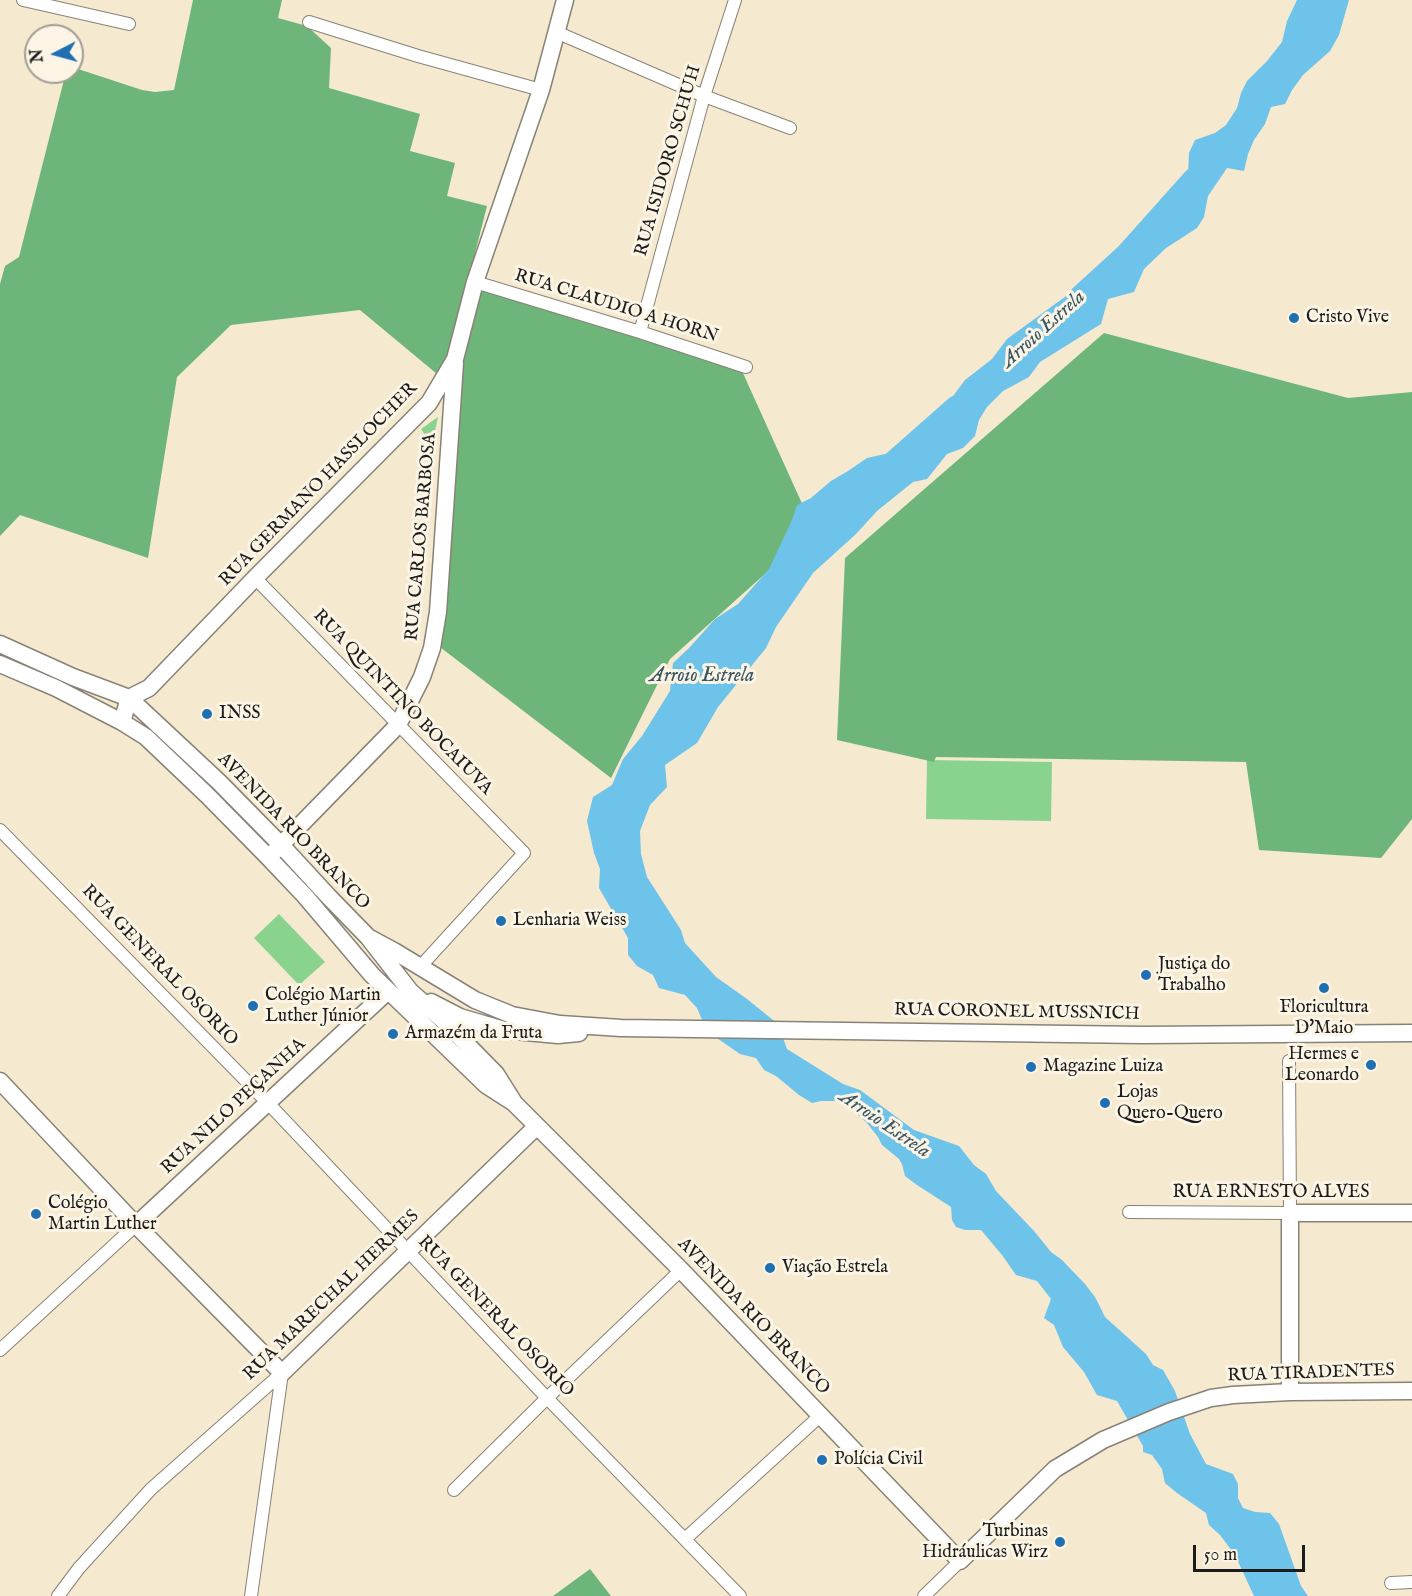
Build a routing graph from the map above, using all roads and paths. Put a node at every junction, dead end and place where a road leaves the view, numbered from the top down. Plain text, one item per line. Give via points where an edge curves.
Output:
1 (23, 0) edge
2 (565, 0) edge
3 (735, 0) edge
4 (309, 22) dead end
5 (129, 24) dead end
6 (556, 32) junction
7 (541, 90) junction
8 (704, 96) junction
9 (790, 128) dead end
10 (475, 282) junction
11 (640, 332) junction
12 (455, 359) junction
13 (746, 367) dead end
14 (429, 403) junction
15 (451, 430) junction
16 (255, 578) junction
17 (0, 644) edge
18 (0, 664) edge
19 (129, 698) junction
20 (122, 722) junction
21 (398, 725) junction
22 (0, 829) edge
23 (282, 845) junction
24 (268, 857) junction
25 (368, 937) junction
26 (352, 951) junction
27 (420, 967) junction
28 (388, 991) junction
29 (410, 991) junction
30 (623, 1028) junction
31 (1412, 1033) edge
32 (1289, 1061) dead end
33 (0, 1081) edge
34 (267, 1102) junction
35 (514, 1103) junction
36 (537, 1126) junction
37 (1129, 1212) dead end
38 (1412, 1212) edge
39 (1290, 1213) junction
40 (136, 1225) junction
41 (407, 1251) junction
42 (681, 1270) junction
43 (0, 1350) edge
44 (282, 1373) junction
45 (1412, 1391) edge
46 (1290, 1392) junction
47 (547, 1398) junction
48 (821, 1415) junction
49 (454, 1490) dead end
50 (685, 1539) junction
51 (960, 1561) junction
52 (1412, 1582) edge
53 (1391, 1583) dead end
54 (58, 1596) edge
55 (251, 1596) edge
56 (740, 1596) edge
57 (924, 1596) edge

1 - 5 street
2 - 6 main road, RUA GERMANO HASSLOCHER
3 - 8 street, RUA ISIDORO SCHUH
4 - 7 street
6 - 7 main road, RUA GERMANO HASSLOCHER
6 - 8 street
7 - 10 main road, RUA GERMANO HASSLOCHER
8 - 9 street
8 - 11 street, RUA ISIDORO SCHUH
10 - 11 street, RUA CLAUDIO A HORN
10 - 12 main road, RUA GERMANO HASSLOCHER
11 - 13 street, RUA CLAUDIO A HORN
12 - 14 main road, RUA GERMANO HASSLOCHER
12 - 15 main road, RUA CARLOS BARBOSA
14 - 15 main road via 445,415
14 - 16 main road, RUA GERMANO HASSLOCHER
15 - 21 main road, RUA CARLOS BARBOSA via 432,648
16 - 19 main road, RUA GERMANO HASSLOCHER via 149,688
16 - 21 street, RUA QUINTINO BOCAIUVA
17 - 19 main road, AVENIDA RIO BRANCO
18 - 20 main road, AVENIDA RIO BRANCO
19 - 20 main road
19 - 23 main road, AVENIDA RIO BRANCO
20 - 24 main road, AVENIDA RIO BRANCO via 146,737
21 - 23 main road, RUA CARLOS BARBOSA
21 - 27 street, RUA QUINTINO BOCAIUVA via 524,853
22 - 34 street, RUA GENERAL OSORIO
23 - 24 main road, RUA CARLOS BARBOSA
23 - 25 main road, AVENIDA RIO BRANCO
24 - 26 main road, AVENIDA RIO BRANCO
25 - 27 main road, RUA CORONEL MUSSNICH
25 - 29 main road, AVENIDA RIO BRANCO
26 - 28 main road, AVENIDA RIO BRANCO
26 - 29 main road, RUA CORONEL MUSSNICH via 375,971
27 - 30 main road, RUA CORONEL MUSSNICH via 475,1000 512,1015 560,1024
28 - 34 main road, RUA NILO PEÇANHA
28 - 35 main road, AVENIDA RIO BRANCO via 486,1085
29 - 30 main road, RUA CORONEL MUSSNICH via 460,1017 504,1030 558,1035
29 - 35 main road, AVENIDA RIO BRANCO via 496,1074
30 - 31 main road, RUA CORONEL MUSSNICH via 1143,1035
32 - 39 street
33 - 40 main road
34 - 40 main road, RUA NILO PEÇANHA
34 - 41 street, RUA GENERAL OSORIO
35 - 36 main road, AVENIDA RIO BRANCO
36 - 41 main road, RUA MARECHAL HERMES
36 - 42 main road, AVENIDA RIO BRANCO
37 - 39 street, RUA ERNESTO ALVES
38 - 39 main road, RUA ERNESTO ALVES
39 - 46 main road
40 - 43 street, RUA NILO PEÇANHA
40 - 44 main road
41 - 44 main road, RUA MARECHAL HERMES
41 - 47 street, RUA GENERAL OSORIO
42 - 47 street
42 - 48 main road, AVENIDA RIO BRANCO
44 - 54 street, RUA MARECHAL HERMES via 151,1489
44 - 55 street
45 - 46 main road, RUA TIRADENTES
46 - 51 main road, RUA TIRADENTES via 1211,1398 1103,1440 1056,1469
47 - 49 street
47 - 50 street, RUA GENERAL OSORIO
48 - 50 street
48 - 51 main road, AVENIDA RIO BRANCO
50 - 56 street, RUA GENERAL OSORIO
51 - 57 street
52 - 53 street

